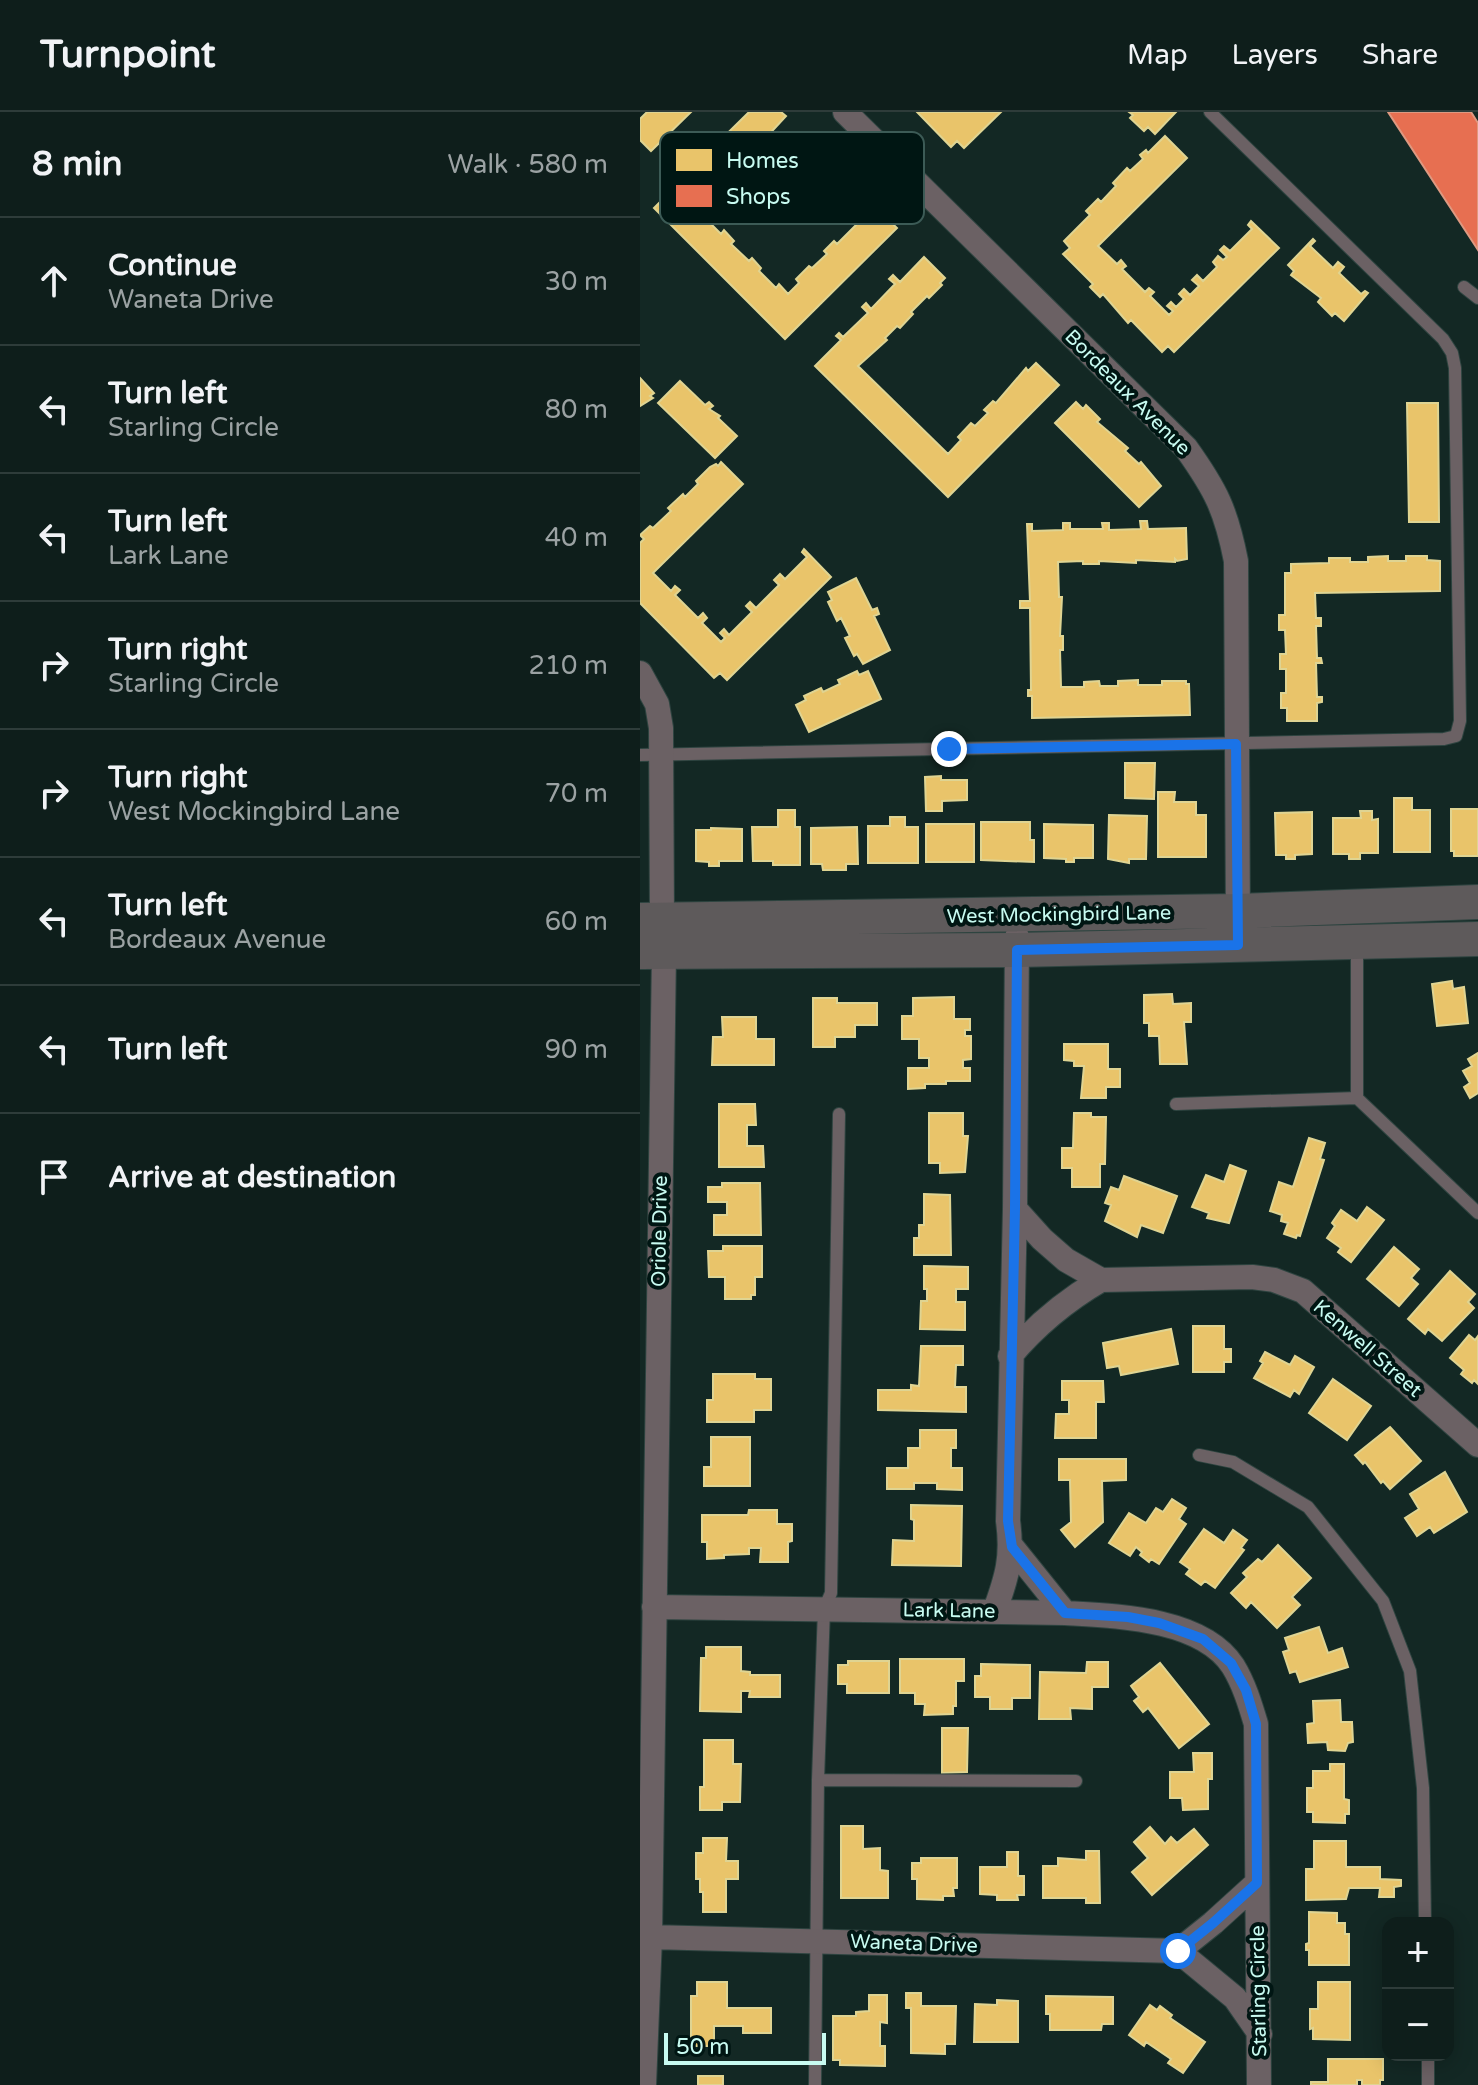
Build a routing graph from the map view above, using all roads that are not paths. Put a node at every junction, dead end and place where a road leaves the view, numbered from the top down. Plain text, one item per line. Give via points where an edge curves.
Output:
1 (845, 112) edge
2 (1210, 112) edge
3 (865, 132) edge
4 (924, 190) edge
5 (1464, 287) dead end
6 (1478, 298) edge
7 (640, 673) edge
8 (1236, 744) junction
9 (651, 755) edge
10 (1478, 902) edge
11 (1238, 911) junction
12 (1017, 915) junction
13 (652, 936) edge
14 (1478, 939) edge
15 (1357, 943) junction
16 (1238, 945) junction
17 (1017, 950) junction
18 (1357, 1098) junction
19 (1176, 1104) dead end
20 (839, 1114) dead end
21 (1015, 1209) junction
22 (1478, 1213) edge
23 (1101, 1280) junction
24 (1010, 1356) junction
25 (1478, 1445) edge
26 (1199, 1455) dead end
27 (1012, 1547) junction
28 (654, 1607) junction
29 (824, 1609) junction
30 (995, 1610) junction
31 (1065, 1613) junction
32 (1231, 1663) joint
33 (818, 1780) junction
34 (1076, 1781) dead end
35 (646, 1796) edge
36 (1257, 1883) junction
37 (1425, 1917) edge
38 (650, 1937) junction
39 (815, 1940) junction
40 (1178, 1951) junction
41 (1260, 2034) junction
42 (1428, 2061) edge
43 (644, 2085) edge
44 (815, 2085) edge
45 (1259, 2085) edge
46 (1428, 2085) edge

1 - 3 street, Bordeaux Avenue
2 - 8 lane via 1443,339 1455,368 1460,721 1456,736
4 - 8 street, Bordeaux Avenue via 1186,448 1211,483 1228,519 1236,561
5 - 6 lane
7 - 9 street, Oriole Drive via 657,704
8 - 9 lane
8 - 11 street, Bordeaux Avenue
9 - 13 street, Oriole Drive
10 - 11 main road, West Mockingbird Lane
11 - 12 main road, West Mockingbird Lane
11 - 16 street, Bordeaux Avenue
12 - 13 main road, West Mockingbird Lane
12 - 17 street
13 - 17 main road, West Mockingbird Lane
13 - 28 street, Oriole Drive
14 - 15 main road, West Mockingbird Lane
15 - 16 main road, West Mockingbird Lane
15 - 18 lane
16 - 17 main road, West Mockingbird Lane
17 - 21 street
18 - 19 lane
18 - 22 lane
20 - 29 lane via 831,1593
21 - 23 street via 1066,1260
21 - 24 street
23 - 24 street, Kenwell Street via 1064,1302
23 - 25 street, Kenwell Street via 1252,1277 1303,1291
24 - 27 street
26 - 37 lane via 1233,1462 1308,1507 1383,1601 1410,1671 1423,1788
27 - 30 street
27 - 31 street
28 - 29 street, Lark Lane
28 - 35 street, Oriole Drive
29 - 30 street, Lark Lane
29 - 33 lane
30 - 31 street, Lark Lane
31 - 32 street, Lark Lane via 1159,1623 1203,1639
32 - 36 street, Starling Circle via 1256,1724
33 - 34 lane
33 - 39 lane
35 - 38 street, Oriole Drive
36 - 40 street
36 - 41 street, Starling Circle
38 - 39 street, Waneta Drive
38 - 43 street, Oriole Drive
39 - 40 street, Waneta Drive
39 - 44 lane
40 - 41 street via 1235,1998
41 - 45 street, Starling Circle
42 - 46 lane

